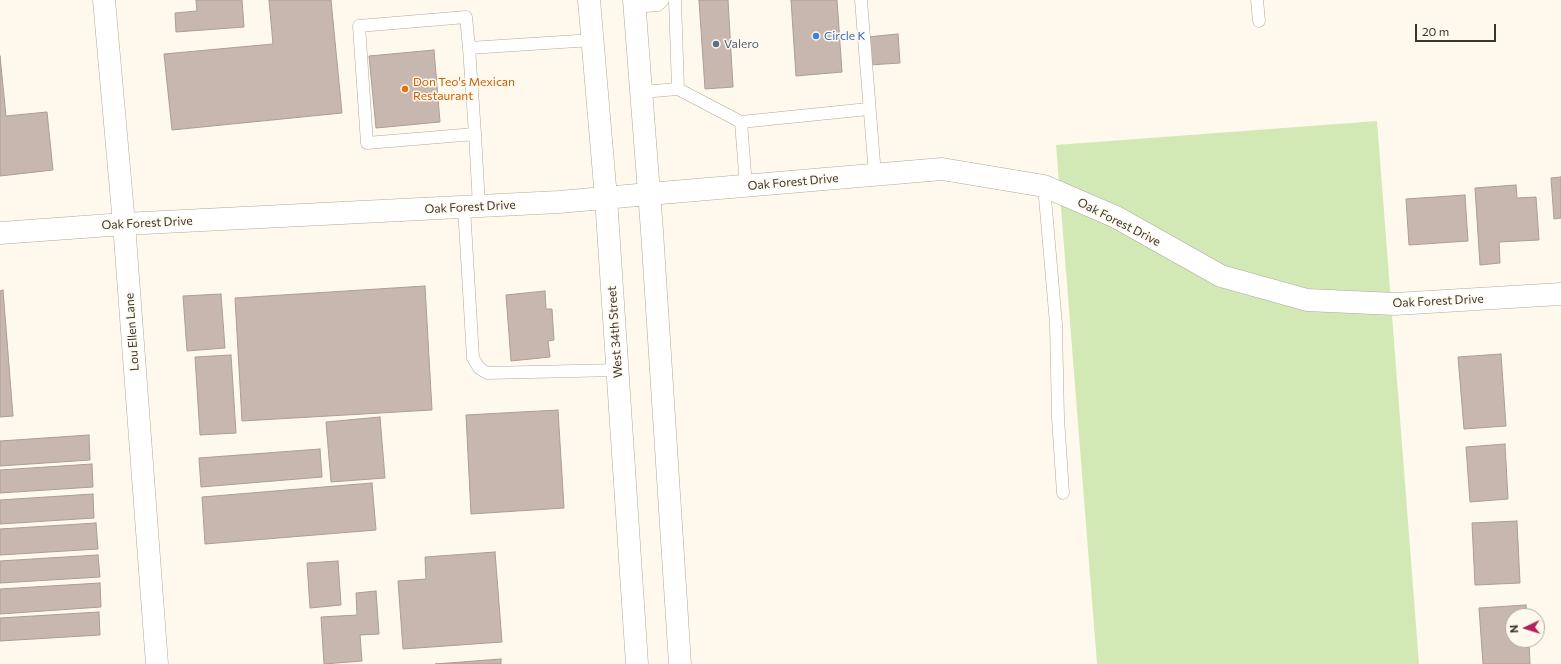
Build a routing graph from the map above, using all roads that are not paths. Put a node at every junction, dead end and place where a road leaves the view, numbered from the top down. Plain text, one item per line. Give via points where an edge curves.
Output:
1 (104, 0) edge
2 (589, 0) edge
3 (662, 0) edge
4 (675, 0) edge
5 (861, 0) edge
6 (1257, 0) edge
7 (634, 4) edge
8 (1259, 21) dead end
9 (593, 40) junction
10 (469, 48) junction
11 (678, 89) junction
12 (641, 92) junction
13 (868, 110) junction
14 (742, 122) junction
15 (475, 134) junction
16 (875, 175) junction
17 (746, 186) junction
18 (1044, 186) junction
19 (649, 194) junction
20 (606, 198) junction
21 (471, 206) junction
22 (124, 224) junction
23 (0, 233) edge
24 (1561, 294) edge
25 (618, 370) junction
26 (1064, 493) dead end
27 (157, 664) edge
28 (637, 664) edge
29 (680, 664) edge

1 - 22 street, Lou Ellen Lane
2 - 9 street, West 34th Street
3 - 7 lane via 658,5
4 - 11 lane
5 - 13 lane
6 - 8 lane
7 - 12 street
9 - 10 lane
9 - 20 street, West 34th Street
10 - 15 lane
10 - 15 lane via 466,17 359,26 367,143
11 - 12 lane
11 - 14 lane
12 - 19 street
13 - 14 lane
13 - 16 lane
14 - 17 lane
15 - 21 lane
16 - 17 street, Oak Forest Drive
16 - 18 street, Oak Forest Drive via 942,170
17 - 19 street, Oak Forest Drive
18 - 24 street, Oak Forest Drive via 1116,217 1221,276 1307,300 1395,304
18 - 26 lane via 1056,324 1058,418
19 - 20 street, Oak Forest Drive
19 - 29 street
20 - 21 street, Oak Forest Drive
20 - 25 street, West 34th Street
21 - 22 street, Oak Forest Drive
21 - 25 lane via 473,358 479,368 487,373
22 - 23 street, Oak Forest Drive
22 - 27 street, Lou Ellen Lane
25 - 28 street, West 34th Street

